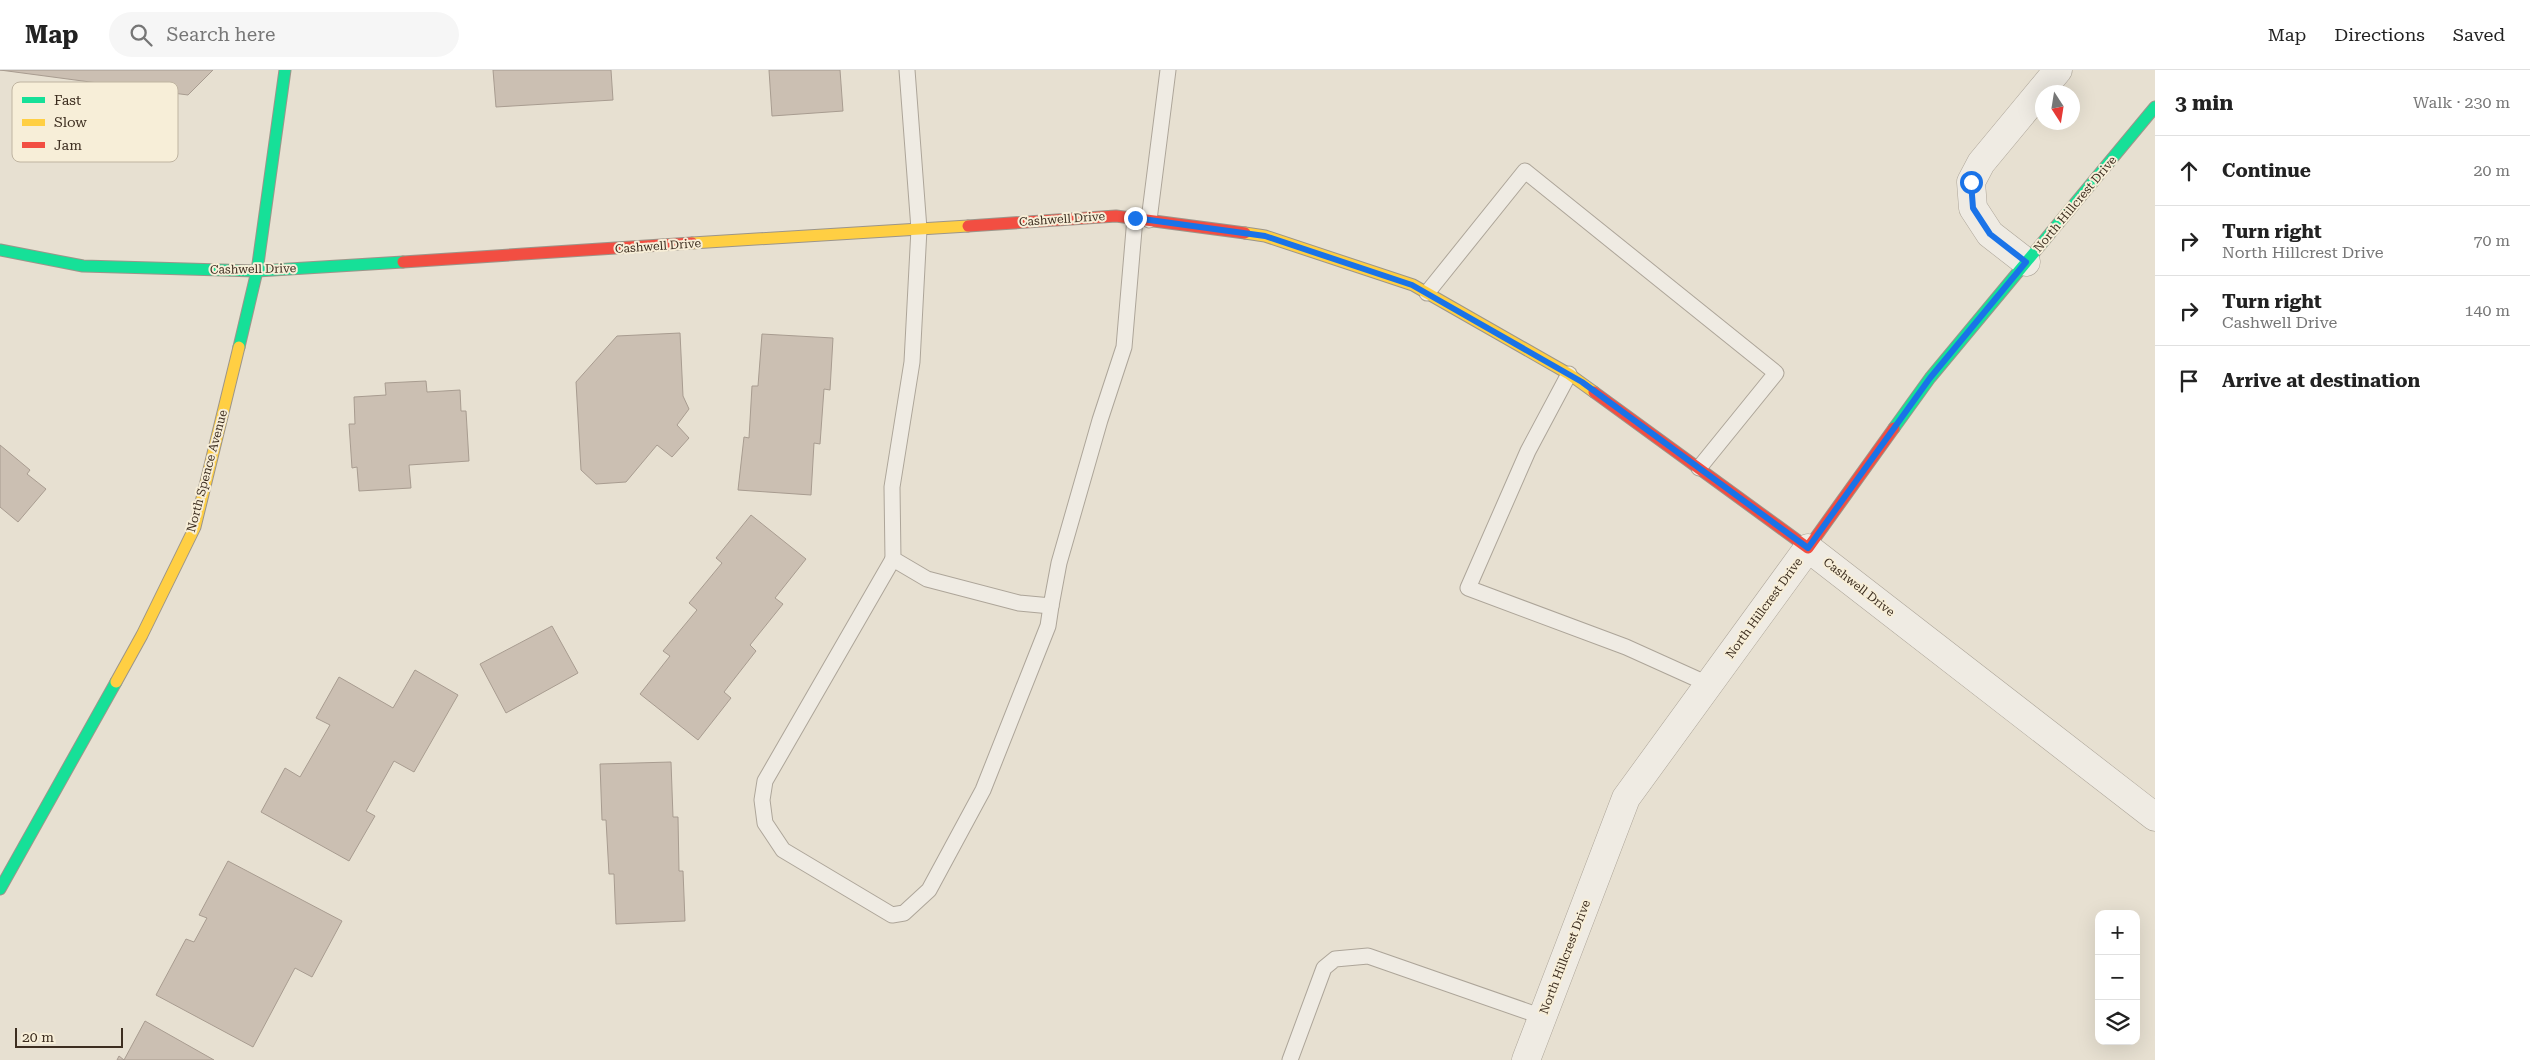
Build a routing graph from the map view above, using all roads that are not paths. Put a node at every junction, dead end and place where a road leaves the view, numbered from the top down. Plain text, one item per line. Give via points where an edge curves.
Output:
1 (285, 70) edge
2 (908, 70) edge
3 (1168, 70) edge
4 (2058, 70) edge
5 (2155, 107) edge
6 (1142, 219) junction
7 (919, 229) junction
8 (0, 250) edge
9 (2026, 262) junction
10 (257, 271) junction
11 (1427, 293) junction
12 (1569, 374) junction
13 (1699, 468) junction
14 (1808, 548) junction
15 (893, 559) junction
16 (1051, 606) junction
17 (1708, 684) junction
18 (2155, 817) edge
19 (0, 889) edge
20 (1543, 1016) junction
21 (1290, 1060) edge
22 (1526, 1060) edge

1 - 10 street, North Spence Avenue
2 - 7 lane
3 - 6 lane
4 - 9 street via 1981,163 1971,182 1973,208 1990,234
5 - 9 street, North Hillcrest Drive
6 - 7 street, Cashwell Drive via 1116,216
6 - 11 street, Cashwell Drive via 1265,236 1412,285
6 - 16 lane via 1124,347 1059,563
7 - 10 street, Cashwell Drive
7 - 15 lane via 912,362 892,487
8 - 10 street, Cashwell Drive via 83,266
9 - 14 street, North Hillcrest Drive via 1930,378
10 - 19 street, North Spence Avenue via 194,527 142,635
11 - 12 street, Cashwell Drive
11 - 13 lane via 1525,171 1776,373
12 - 13 street, Cashwell Drive
12 - 17 lane via 1528,452 1468,588 1626,647
13 - 14 street, Cashwell Drive
14 - 17 street, North Hillcrest Drive
14 - 18 street, Cashwell Drive
15 - 16 lane via 927,578 1019,603
15 - 16 lane via 765,781 762,800 765,824 783,850 892,915 904,913 929,890 984,790 1048,626
17 - 20 street, North Hillcrest Drive via 1626,798
20 - 21 lane via 1368,956 1335,959 1324,968
20 - 22 street, North Hillcrest Drive

